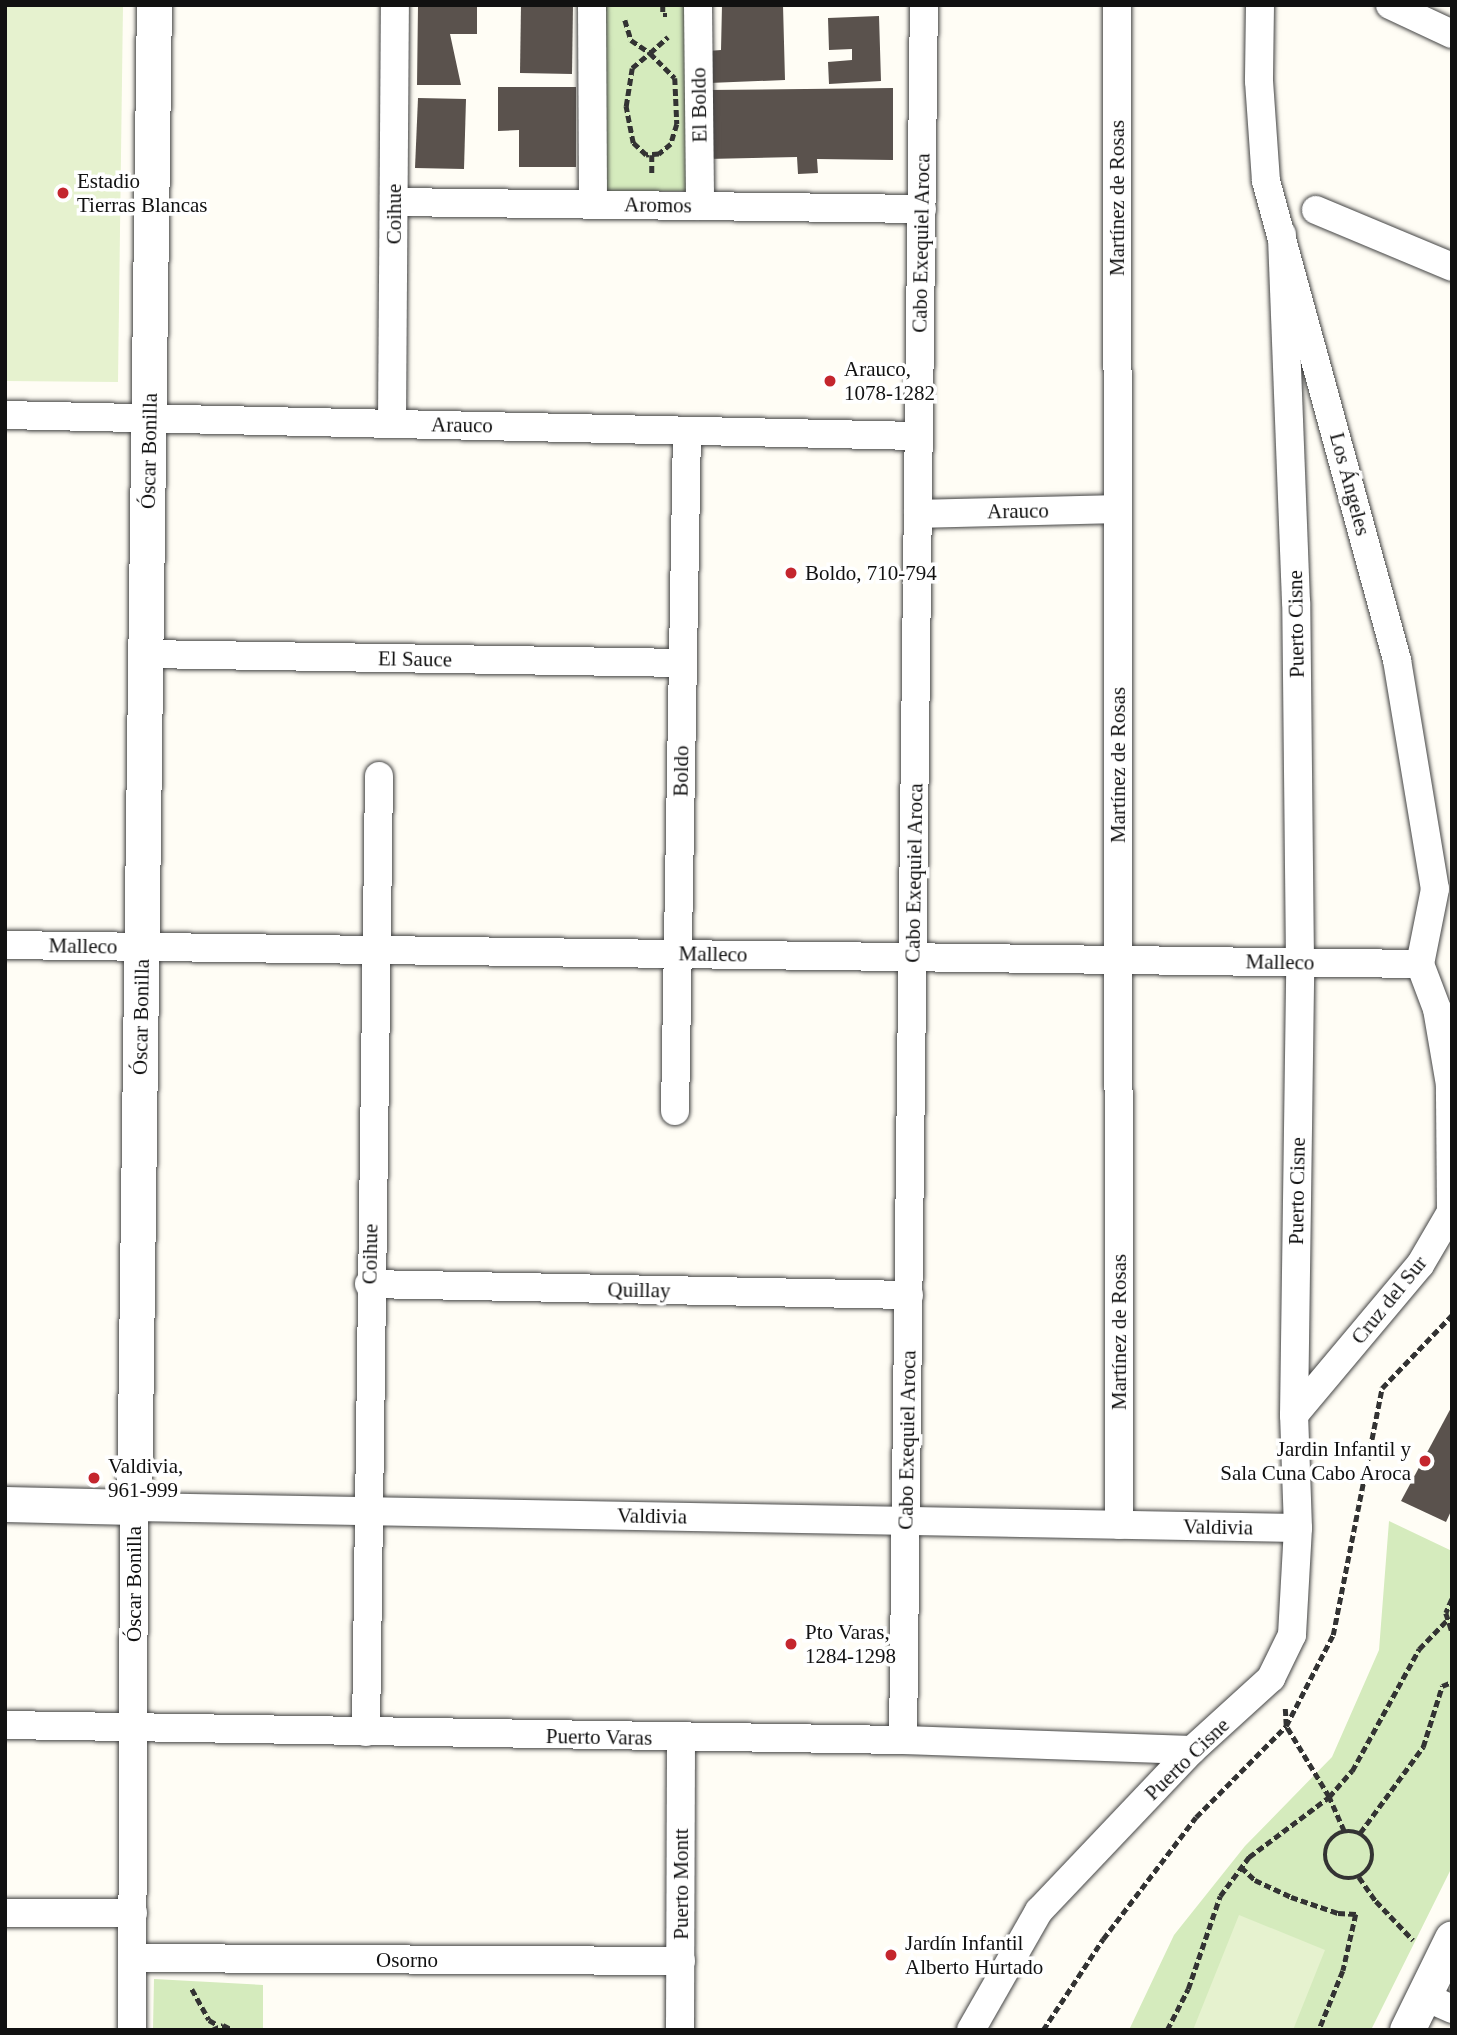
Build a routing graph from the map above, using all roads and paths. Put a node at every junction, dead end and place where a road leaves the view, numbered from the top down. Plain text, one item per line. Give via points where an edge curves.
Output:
1 (154, 5) edge
2 (395, 5) edge
3 (592, 5) edge
4 (663, 5) edge
5 (698, 5) edge
6 (924, 5) edge
7 (1117, 5) edge
8 (1260, 5) edge
9 (1390, 5) edge
10 (624, 15) dead end
11 (672, 25) dead end
12 (1452, 34) edge
13 (671, 35) dead end
14 (650, 53) junction
15 (394, 202) junction
16 (593, 205) junction
17 (700, 206) junction
18 (922, 209) junction
19 (1316, 210) dead end
20 (1282, 234) junction
21 (1452, 267) edge
22 (5, 415) edge
23 (150, 418) junction
24 (392, 424) junction
25 (687, 431) junction
26 (919, 436) junction
27 (1117, 509) junction
28 (918, 514) junction
29 (146, 654) junction
30 (683, 663) junction
31 (379, 776) dead end
32 (5, 944) edge
33 (142, 947) junction
34 (375, 950) junction
35 (678, 954) junction
36 (913, 957) junction
37 (1118, 960) junction
38 (1300, 962) junction
39 (1420, 964) junction
40 (675, 1111) dead end
41 (369, 1284) junction
42 (909, 1296) junction
43 (1294, 1415) junction
44 (5, 1504) edge
45 (134, 1507) junction
46 (367, 1511) junction
47 (906, 1521) junction
48 (1119, 1525) junction
49 (1298, 1528) junction
50 (1452, 1599) edge
51 (1446, 1621) junction
52 (1452, 1631) edge
53 (1283, 1659) junction
54 (1452, 1682) edge
55 (5, 1725) edge
56 (134, 1727) junction
57 (366, 1732) junction
58 (681, 1739) junction
59 (903, 1740) junction
60 (1192, 1750) junction
61 (1329, 1797) junction
62 (1344, 1831) junction
63 (1360, 1833) junction
64 (1241, 1867) junction
65 (1359, 1877) junction
66 (5, 1913) edge
67 (133, 1913) junction
68 (1445, 1952) edge
69 (132, 1958) junction
70 (182, 1958) junction
71 (681, 1961) junction
72 (1438, 2003) edge
73 (218, 2025) junction
74 (132, 2030) edge
75 (212, 2030) edge
76 (233, 2030) edge
77 (680, 2030) edge
78 (971, 2030) edge
79 (1167, 2030) edge
80 (1318, 2030) edge
81 (1407, 2030) edge

1 - 23 street, Óscar Bonilla
2 - 15 street, Coihue
3 - 16 street
4 - 11 path via 663,15 673,15
5 - 17 street, El Boldo
6 - 18 street, Cabo Exequiel Aroca
7 - 27 street, Martínez de Rosas
8 - 20 street, Los Ángeles via 1259,81 1266,181
9 - 12 street
10 - 14 path via 631,40
13 - 14 path
14 - 14 path via 632,68 626,106 633,143 646,155 659,155 671,144 677,124 675,78
15 - 16 street, Aromos
15 - 24 street, Coihue
16 - 17 street, Aromos
17 - 18 street, Aromos
18 - 26 street, Cabo Exequiel Aroca
19 - 21 street
20 - 38 street, Puerto Cisne via 1296,602
20 - 39 street, Los Ángeles via 1397,660 1436,889
22 - 23 street, Arauco
23 - 24 street, Arauco
23 - 29 street, Óscar Bonilla
24 - 25 street, Arauco
25 - 26 street, Arauco
25 - 30 street, Boldo
26 - 28 street, Cabo Exequiel Aroca
27 - 28 street, Arauco
27 - 37 street, Martínez de Rosas
28 - 36 street, Cabo Exequiel Aroca
29 - 30 street, El Sauce
29 - 33 street, Óscar Bonilla
30 - 35 street, Boldo
31 - 34 street, Coihue
32 - 33 street, Malleco
33 - 34 street, Malleco
33 - 45 street, Óscar Bonilla
34 - 35 street, Malleco
34 - 41 street, Coihue
35 - 36 street, Malleco
35 - 40 street, Boldo
36 - 37 street, Malleco
36 - 42 street, Cabo Exequiel Aroca
37 - 38 street, Malleco
37 - 48 street, Martínez de Rosas
38 - 39 street, Malleco
38 - 43 street, Puerto Cisne
39 - 43 street, Cruz del Sur via 1437,1009 1450,1084 1451,1212 1420,1265
41 - 42 street, Quillay
41 - 46 street, Coihue
42 - 47 street, Cabo Exequiel Aroca
43 - 49 street, Puerto Cisne
44 - 45 street, Valdivia
45 - 46 street, Valdivia
45 - 56 street, Óscar Bonilla
46 - 47 street, Valdivia
46 - 57 street, Coihue
47 - 48 street, Valdivia
47 - 59 street, Cabo Exequiel Aroca
48 - 49 street, Valdivia
49 - 53 street, Puerto Cisne via 1296,1611
50 - 51 path
51 - 52 path
51 - 61 path via 1419,1648 1352,1771
53 - 60 street, Puerto Cisne via 1271,1678
53 - 61 path via 1286,1726
54 - 63 path via 1442,1686 1423,1746
55 - 56 street, Puerto Varas
56 - 57 street, Puerto Varas
56 - 67 street, Óscar Bonilla
57 - 58 street, Puerto Varas
58 - 59 street, Puerto Varas
58 - 71 street, Puerto Montt
59 - 60 street, Puerto Varas
60 - 78 street, Puerto Cisne via 1039,1911
61 - 62 path
61 - 64 path
62 - 63 path
62 - 65 path via 1330,1839 1326,1862 1343,1878
63 - 65 path via 1371,1843 1374,1858
64 - 79 path via 1220,1896 1188,1989
64 - 80 path via 1255,1880 1292,1897 1338,1913 1356,1913 1343,1971
65 - 68 path via 1376,1901
66 - 67 street
67 - 69 street, Óscar Bonilla
68 - 72 street
69 - 70 street, Osorno
69 - 74 street, Óscar Bonilla
70 - 71 street, Osorno
70 - 73 path via 194,1997 209,2020
71 - 77 street, Puerto Montt
72 - 81 street
73 - 75 path
73 - 76 path

